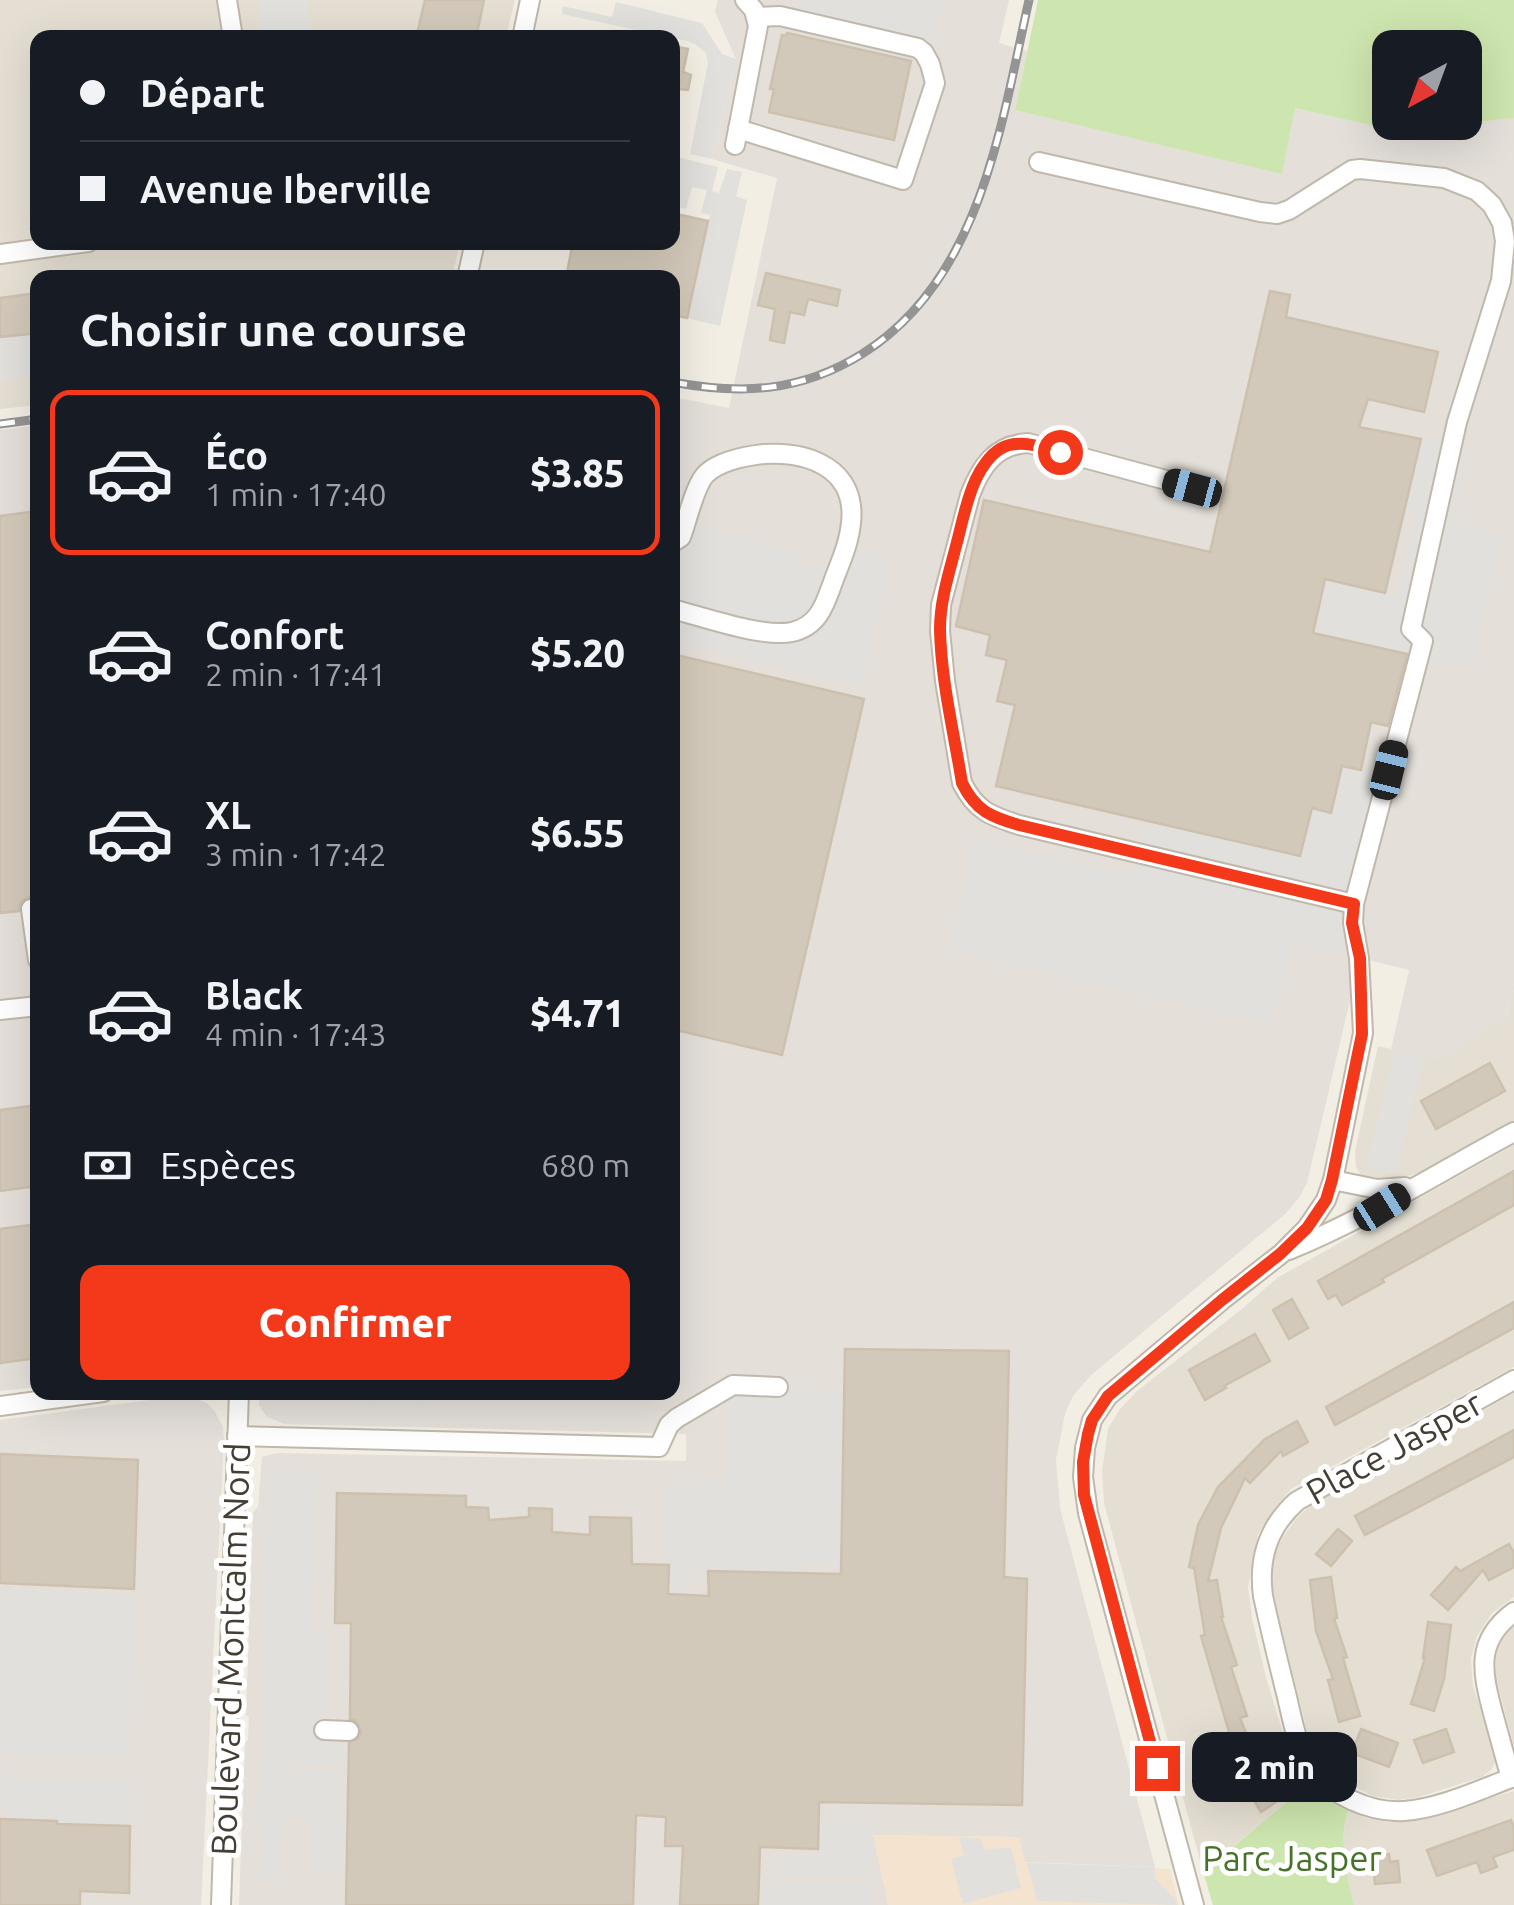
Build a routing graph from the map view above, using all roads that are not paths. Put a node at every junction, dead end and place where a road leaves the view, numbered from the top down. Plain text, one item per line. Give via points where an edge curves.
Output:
1 (227, 0) edge
2 (530, 0) edge
3 (745, 0) edge
4 (757, 17) junction
5 (231, 30) edge
6 (527, 30) edge
7 (1039, 162) dead end
8 (30, 250) edge
9 (0, 254) edge
10 (1192, 488) dead end
11 (680, 538) edge
12 (680, 611) edge
13 (1354, 904) junction
14 (30, 1007) edge
15 (0, 1010) edge
16 (1514, 1132) edge
17 (1332, 1180) junction
18 (1420, 1183) junction
19 (1280, 1254) junction
20 (1514, 1380) edge
21 (778, 1387) dead end
22 (44, 1400) edge
23 (239, 1400) edge
24 (0, 1406) edge
25 (237, 1436) junction
26 (1514, 1612) edge
27 (324, 1730) dead end
28 (349, 1731) dead end
29 (1512, 1777) edge
30 (221, 1905) edge
31 (1194, 1905) edge

1 - 5 street
2 - 6 street
3 - 4 street
4 - 4 street via 737,137 904,180 935,83 924,53 780,16
7 - 13 street via 1277,214 1360,168 1444,178 1477,191 1502,222 1501,281 1456,422 1410,630 1422,641
8 - 9 street
10 - 13 street via 1028,443 1000,449 987,461 970,495 941,605 962,783 991,816 1019,825
11 - 12 street via 703,470 748,456 799,454 814,460 843,483 852,520 822,612 804,628 770,633
13 - 17 street via 1362,1034
14 - 15 street
16 - 18 street
17 - 18 street via 1386,1190
17 - 19 street via 1314,1218
18 - 19 street
19 - 31 street via 1108,1396 1085,1448 1088,1513
20 - 29 street, Place Jasper via 1297,1501 1272,1528 1261,1572 1297,1736 1309,1766 1324,1781 1363,1805 1391,1811 1428,1806
21 - 25 street via 733,1384 678,1418 659,1447
22 - 24 street
23 - 25 street, Boulevard Montcalm Nord
25 - 30 street, Boulevard Montcalm Nord
26 - 29 street via 1490,1636 1483,1667
27 - 28 street

